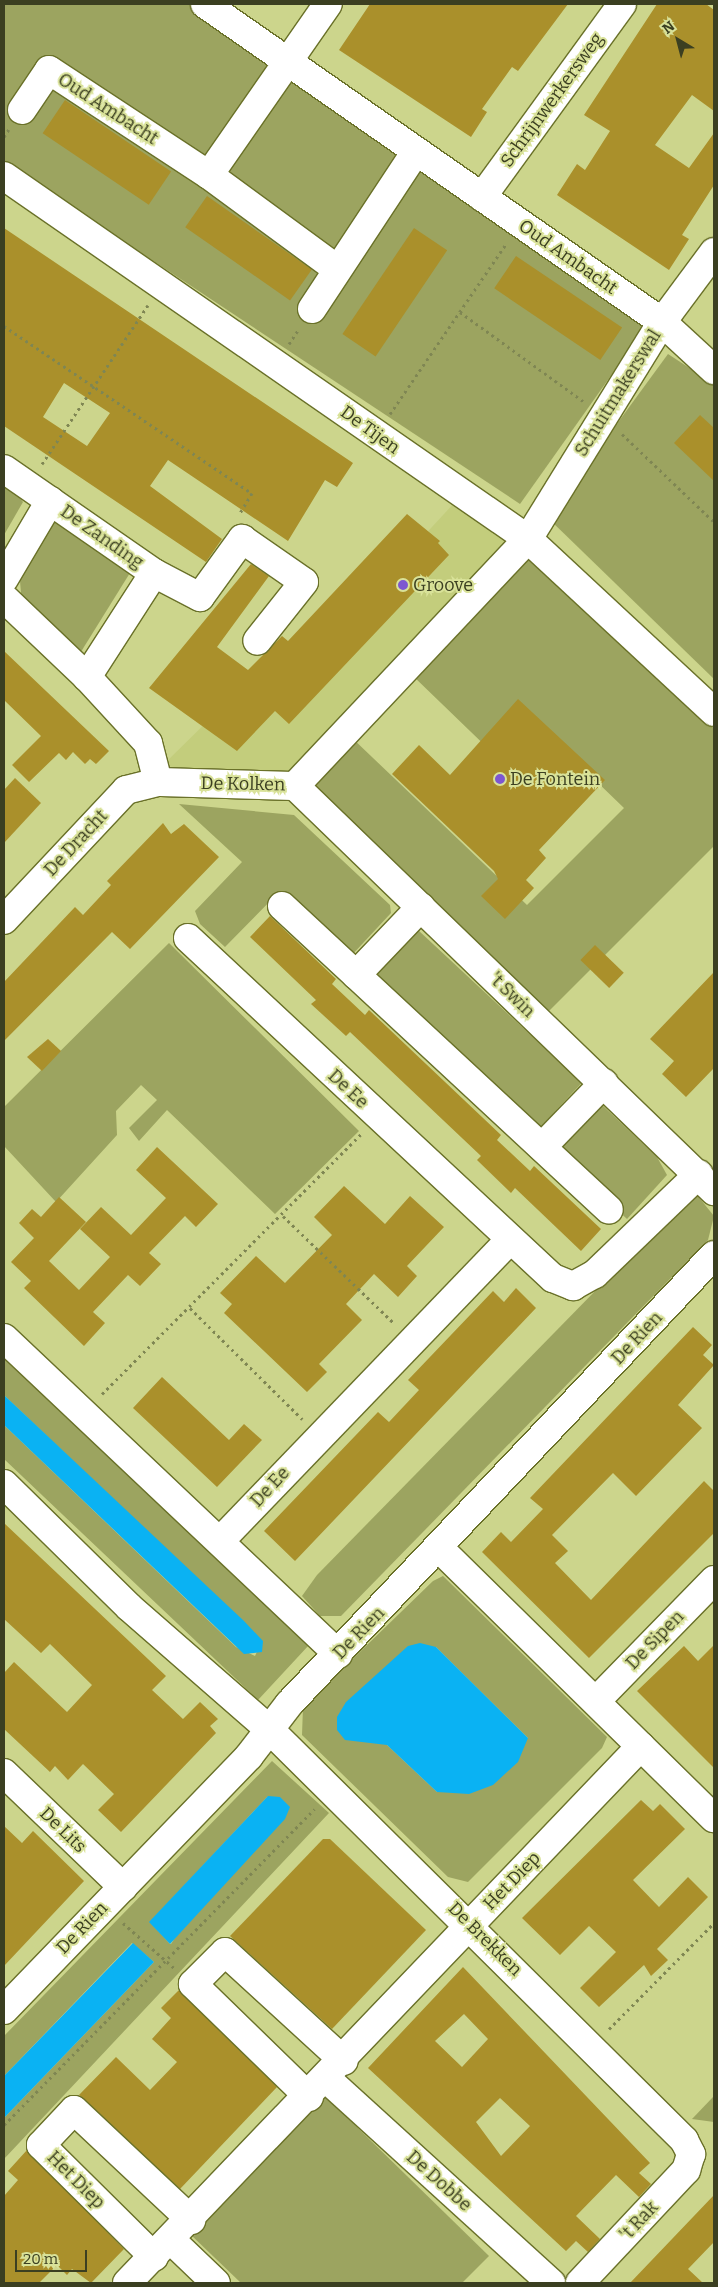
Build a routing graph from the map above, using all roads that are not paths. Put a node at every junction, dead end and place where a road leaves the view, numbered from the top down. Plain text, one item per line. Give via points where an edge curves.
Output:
1 (205, 4) edge
2 (328, 4) edge
3 (622, 4) edge
4 (286, 60) junction
5 (22, 110) dead end
6 (416, 151) junction
7 (4, 176) edge
8 (209, 176) junction
9 (482, 197) junction
10 (714, 252) edge
11 (337, 269) junction
12 (312, 308) road end
13 (662, 322) junction
14 (714, 370) edge
15 (4, 469) edge
16 (50, 501) junction
17 (528, 539) junction
18 (154, 573) junction
19 (4, 579) edge
20 (4, 598) edge
21 (257, 641) dead end
22 (87, 677) junction
23 (714, 712) edge
24 (158, 782) junction
25 (294, 786) junction
26 (282, 906) dead end
27 (421, 907) junction
28 (4, 920) edge
29 (188, 938) dead end
30 (356, 975) junction
31 (604, 1083) junction
32 (542, 1147) junction
33 (706, 1182) edge
34 (609, 1210) dead end
35 (508, 1240) junction
36 (714, 1255) edge
37 (4, 1338) edge
38 (4, 1484) edge
39 (220, 1541) junction
40 (440, 1550) junction
41 (714, 1580) edge
42 (338, 1654) junction
43 (596, 1701) junction
44 (270, 1730) junction
45 (641, 1746) junction
46 (4, 1773) edge
47 (714, 1818) edge
48 (113, 1896) junction
49 (471, 1924) junction
50 (4, 2010) edge
51 (327, 2079) junction
52 (691, 2154) joint
53 (191, 2220) junction
54 (163, 2249) junction
55 (127, 2283) edge
56 (216, 2283) edge
57 (551, 2283) edge
58 (580, 2283) edge

1 - 4 street, Oud Ambacht
2 - 4 street
3 - 9 street, Schrijnwerkersweg
4 - 6 street, Oud Ambacht
4 - 8 street
5 - 8 street, Oud Ambacht via 49,70
6 - 9 street, Oud Ambacht
6 - 11 street
7 - 17 street, De Tijen via 277,362 376,435
8 - 11 street, Oud Ambacht
9 - 13 street, Oud Ambacht
10 - 13 street, Schuitmakerswal
11 - 12 street
13 - 14 street, Oud Ambacht
13 - 17 street, Schuitmakerswal
15 - 16 street, De Zanding
16 - 18 street, De Zanding
16 - 19 street, De Zanding
17 - 23 street, De Tijen
17 - 25 street, De Kolken
18 - 21 street, De Zanding via 200,597 242,539 304,582
18 - 22 street, De Zanding
20 - 22 street
22 - 24 street via 148,743
24 - 25 street, De Kolken
24 - 28 street, De Dracht via 126,790
25 - 27 street, 't Swin
26 - 30 street
27 - 30 street
27 - 31 street, 't Swin
29 - 35 street, De Ee
30 - 32 street
31 - 32 street
31 - 33 street, 't Swin
32 - 34 street
33 - 35 street, De Ee via 595,1274 573,1286 553,1278
35 - 39 street, De Ee
36 - 40 street, De Rien
37 - 39 street
38 - 44 street via 129,1607
39 - 42 street
40 - 42 street, De Rien
40 - 43 street
41 - 43 street, De Sipen
42 - 44 street, De Rien
43 - 45 street
44 - 48 street, De Rien
44 - 49 street, De Brekken
45 - 47 street
45 - 49 street, Het Diep
46 - 48 street, De Lits
48 - 50 street, De Rien
49 - 51 street, Het Diep
49 - 52 street, De Brekken via 684,2140
51 - 51 street via 193,1984 225,1952
51 - 53 street, Het Diep
51 - 57 street, De Dobbe
52 - 58 street, 't Rak via 686,2170
53 - 54 street, Het Diep
53 - 54 street, Het Diep via 74,2110 41,2145
54 - 55 street, Het Diep
54 - 56 street

